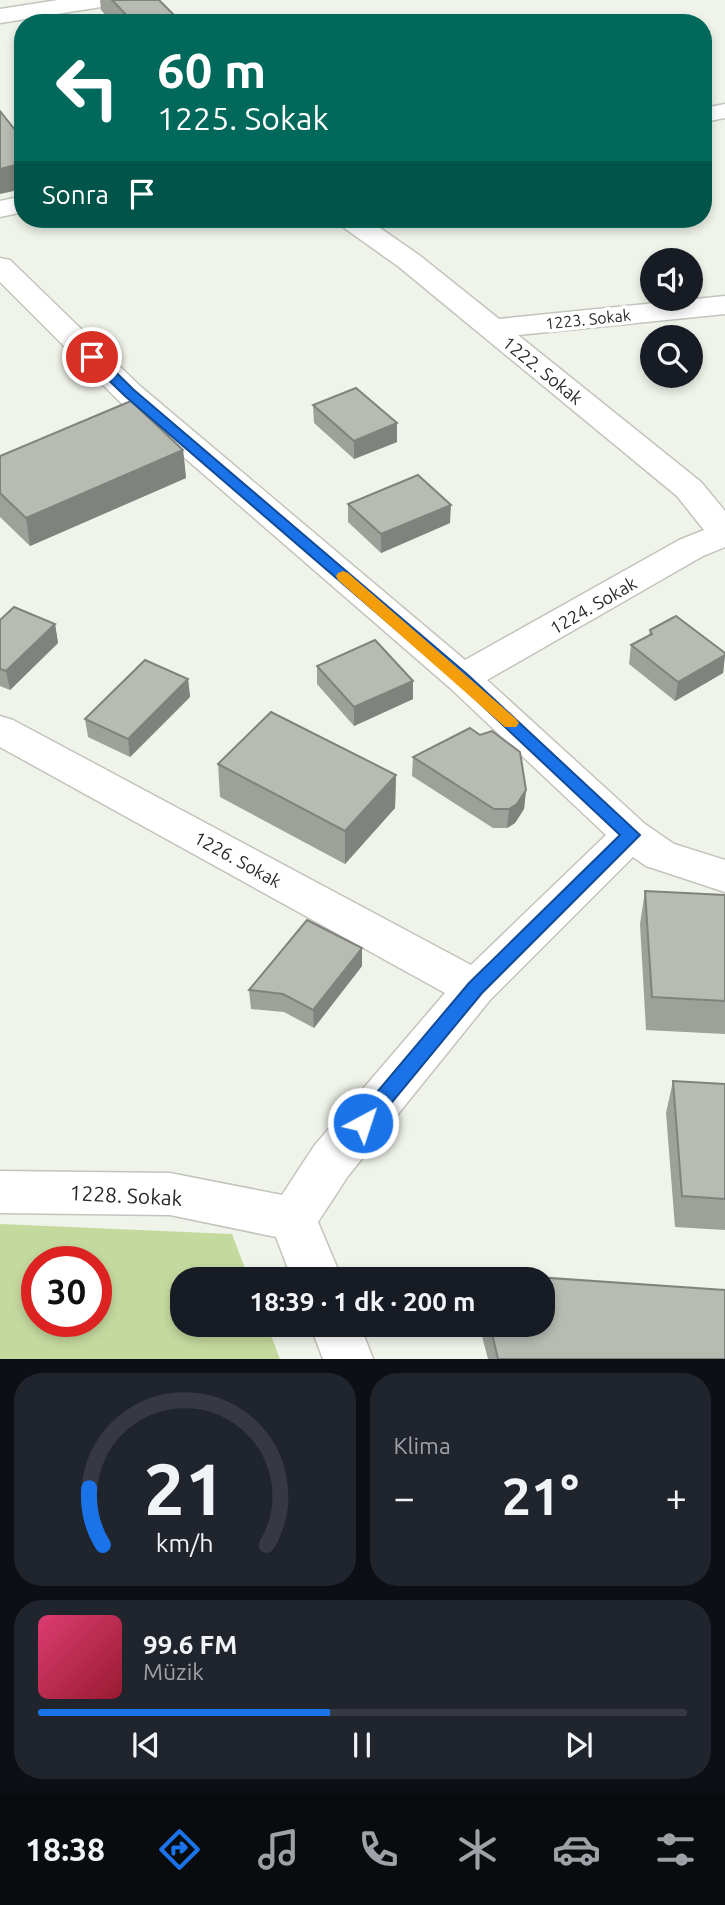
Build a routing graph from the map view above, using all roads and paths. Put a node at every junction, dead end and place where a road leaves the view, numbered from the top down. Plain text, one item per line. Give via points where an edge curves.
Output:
1 (100, 0) edge
2 (0, 16) edge
3 (363, 228) edge
4 (0, 266) edge
5 (725, 305) edge
6 (492, 329) junction
7 (725, 534) edge
8 (462, 678) junction
9 (0, 730) edge
10 (631, 835) junction
11 (725, 876) edge
12 (475, 988) junction
13 (0, 1192) edge
14 (293, 1219) junction
15 (312, 1267) edge
16 (340, 1337) edge
17 (348, 1359) edge

1 - 2 street
3 - 6 street, 1222. Sokak
4 - 8 street via 129,393
5 - 6 street, 1223. Sokak
6 - 7 street, 1222. Sokak via 689,489
7 - 8 street, 1224. Sokak via 691,548
8 - 10 street
9 - 12 street, 1226. Sokak
10 - 11 street via 660,855
10 - 12 street
12 - 14 street via 331,1161
13 - 14 street, 1228. Sokak via 170,1194
14 - 15 street
16 - 17 street

